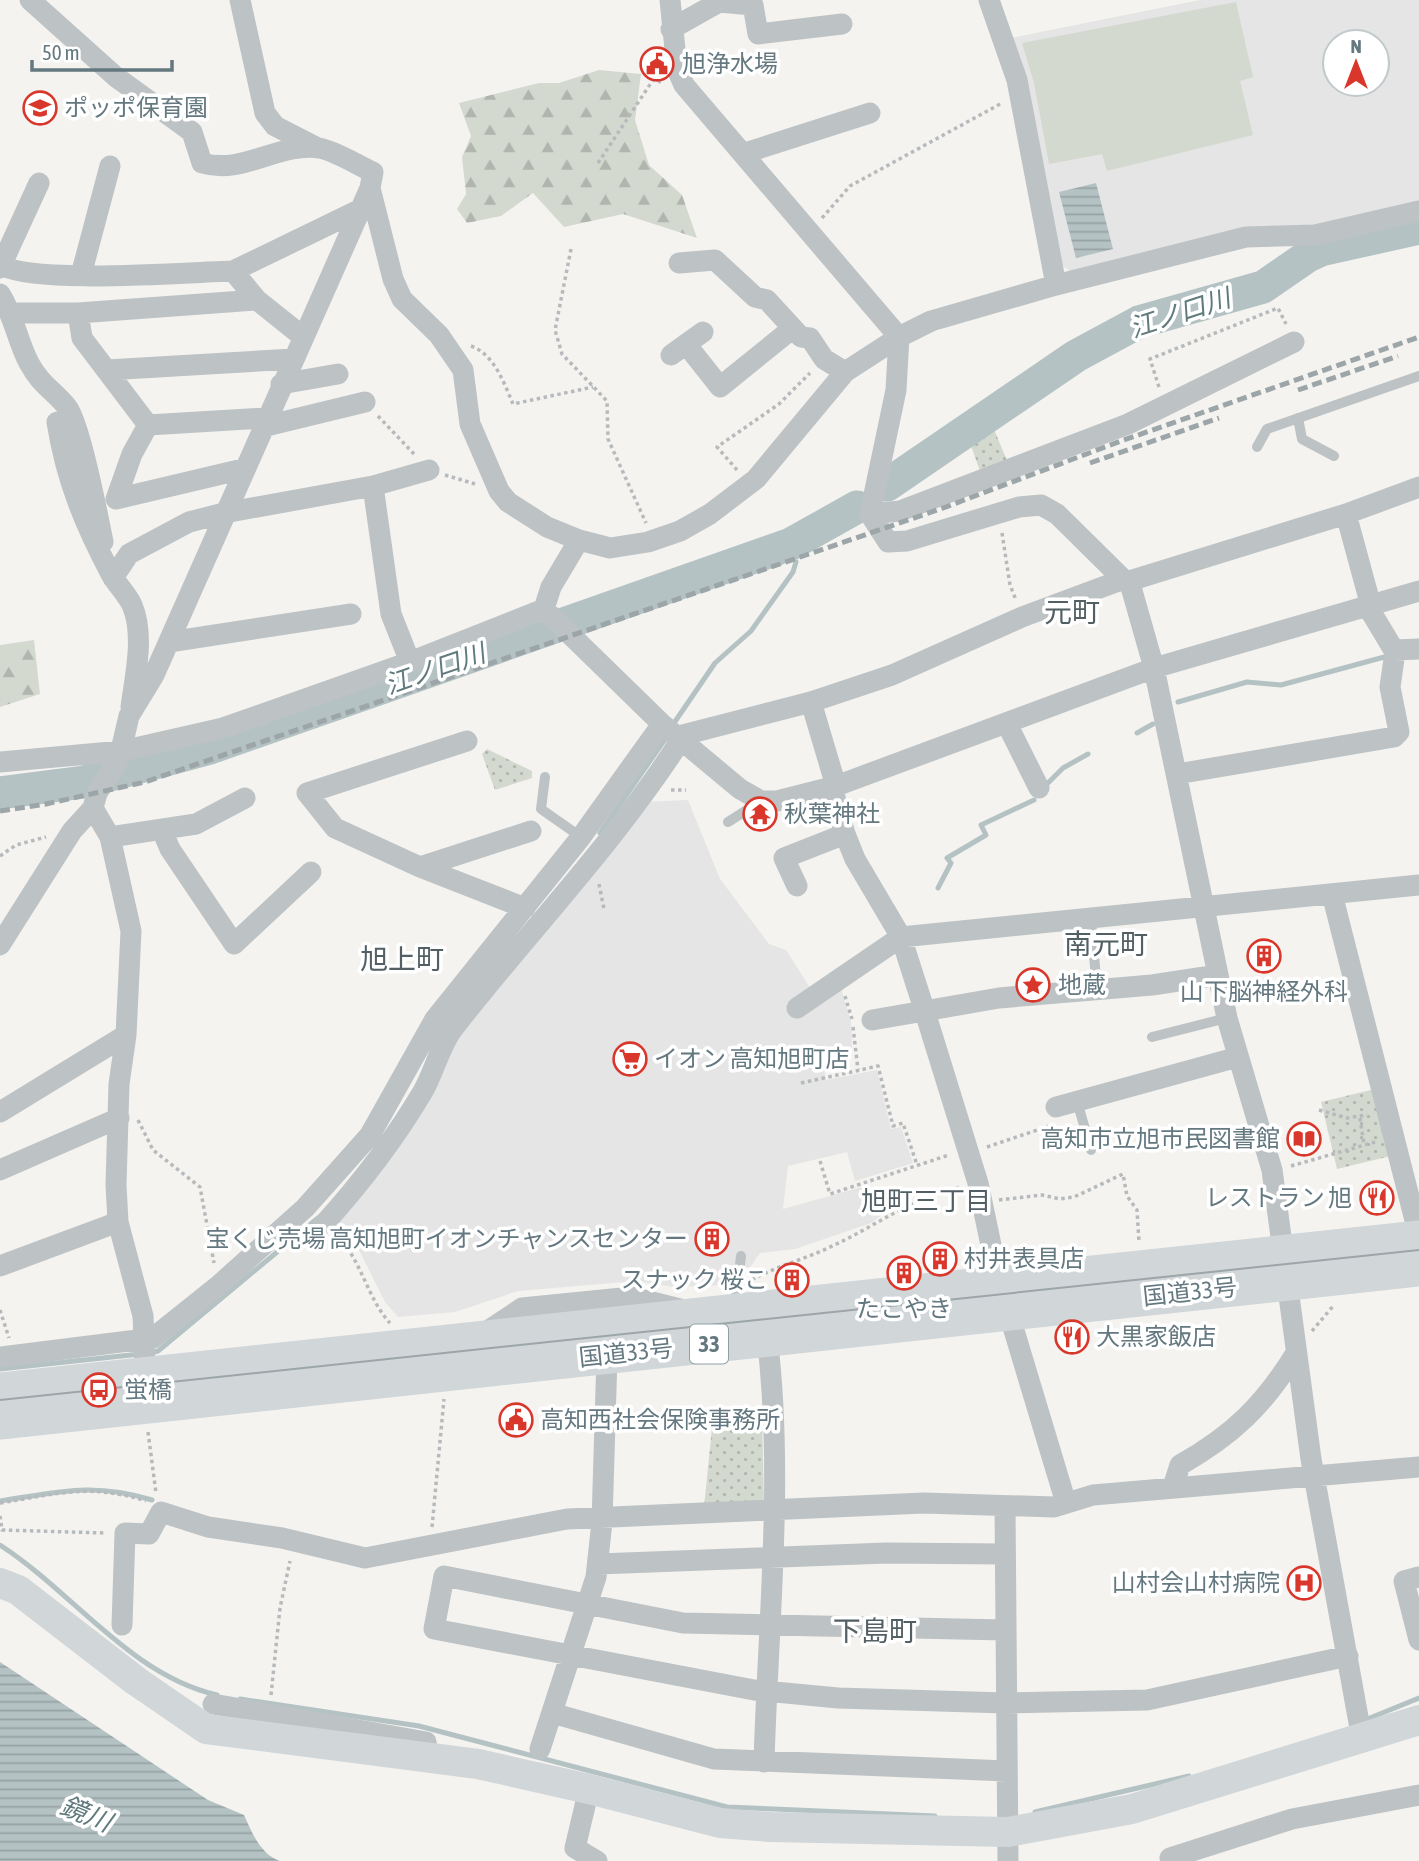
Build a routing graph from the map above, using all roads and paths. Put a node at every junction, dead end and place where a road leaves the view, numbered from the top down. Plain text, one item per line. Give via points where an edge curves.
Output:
1 (30, 0) edge
2 (240, 0) edge
3 (670, 0) edge
4 (989, 0) edge
5 (842, 24) dead end
6 (671, 29) junction
7 (653, 80) dead end
8 (1020, 93) junction
9 (870, 113) dead end
10 (318, 148) junction
11 (745, 153) junction
12 (598, 163) dead end
13 (110, 166) dead end
14 (39, 183) dead end
15 (370, 188) junction
16 (361, 209) junction
17 (1419, 211) edge
18 (811, 230) junction
19 (571, 249) dead end
20 (679, 263) dead end
21 (1, 266) edge
22 (233, 271) junction
23 (81, 275) junction
24 (1056, 285) junction
25 (0, 294) edge
26 (257, 300) junction
27 (12, 313) junction
28 (78, 313) junction
29 (793, 328) junction
30 (439, 335) junction
31 (302, 336) junction
32 (899, 337) junction
33 (1294, 342) joint
34 (686, 344) dead end
35 (293, 359) junction
36 (824, 359) junction
37 (107, 370) junction
38 (845, 372) junction
39 (338, 374) dead end
40 (1419, 376) edge
41 (281, 384) junction
42 (593, 387) junction
43 (365, 402) joint
44 (1165, 406) junction
45 (1298, 418) junction
46 (57, 422) dead end
47 (264, 423) junction
48 (148, 425) junction
49 (1257, 447) dead end
50 (1334, 456) dead end
51 (243, 469) junction
52 (429, 470) junction
53 (750, 484) junction
54 (373, 486) junction
55 (1419, 488) edge
56 (499, 491) junction
57 (223, 513) junction
58 (870, 514) junction
59 (999, 514) junction
60 (1346, 514) junction
61 (579, 540) junction
62 (653, 540) junction
63 (110, 572) junction
64 (1125, 581) junction
65 (1419, 591) edge
66 (1370, 606) junction
67 (547, 612) junction
68 (351, 614) dead end
69 (1022, 617) junction
70 (169, 642) junction
71 (1419, 649) edge
72 (1394, 650) junction
73 (410, 662) junction
74 (1154, 668) junction
75 (811, 702) junction
76 (130, 716) junction
77 (1007, 724) junction
78 (673, 731) junction
79 (467, 741) dead end
80 (120, 755) junction
81 (0, 762) edge
82 (1177, 775) junction
83 (545, 777) dead end
84 (834, 786) junction
85 (1039, 788) dead end
86 (245, 798) dead end
87 (761, 801) junction
88 (93, 807) junction
89 (729, 822) dead end
90 (162, 830) junction
91 (72, 831) junction
92 (531, 831) dead end
93 (845, 834) junction
94 (581, 836) junction
95 (110, 837) junction
96 (0, 856) edge
97 (420, 867) junction
98 (311, 872) dead end
99 (1419, 885) edge
100 (797, 886) dead end
101 (1332, 894) junction
102 (525, 908) junction
103 (1203, 908) junction
104 (1091, 919) junction
105 (901, 937) junction
106 (0, 945) edge
107 (1218, 975) junction
108 (839, 978) junction
109 (1096, 979) dead end
110 (797, 1008) dead end
111 (924, 1009) junction
112 (1227, 1018) junction
113 (872, 1020) dead end
114 (126, 1035) junction
115 (1152, 1037) dead end
116 (1238, 1057) junction
117 (859, 1070) junction
118 (801, 1083) dead end
119 (119, 1084) junction
120 (406, 1097) junction
121 (1077, 1101) junction
122 (1056, 1107) joint
123 (1319, 1110) dead end
124 (1387, 1111) junction
125 (0, 1112) edge
126 (119, 1118) junction
127 (1360, 1118) junction
128 (1394, 1137) junction
129 (1364, 1145) junction
130 (1091, 1150) dead end
131 (967, 1151) junction
132 (820, 1161) dead end
133 (917, 1165) junction
134 (0, 1170) edge
135 (1272, 1170) junction
136 (881, 1188) dead end
137 (981, 1192) junction
138 (884, 1196) junction
139 (869, 1200) dead end
140 (907, 1205) junction
141 (315, 1217) junction
142 (118, 1222) junction
143 (1419, 1238) edge
144 (741, 1256) dead end
145 (0, 1266) edge
146 (1287, 1268) junction
147 (1419, 1268) edge
148 (1142, 1269) junction
149 (1360, 1274) junction
150 (218, 1286) junction
151 (1004, 1298) junction
152 (0, 1310) edge
153 (736, 1321) junction
154 (412, 1347) junction
155 (1296, 1353) junction
156 (7, 1356) edge
157 (607, 1356) junction
158 (145, 1365) junction
159 (446, 1372) junction
160 (0, 1391) edge
161 (0, 1421) edge
162 (1419, 1467) edge
163 (1314, 1475) junction
164 (1173, 1487) junction
165 (0, 1503) edge
166 (1066, 1503) junction
167 (1005, 1507) junction
168 (160, 1508) junction
169 (773, 1509) junction
170 (0, 1516) edge
171 (601, 1517) junction
172 (125, 1533) junction
173 (294, 1542) junction
174 (432, 1543) junction
175 (1004, 1554) junction
176 (771, 1558) junction
177 (598, 1564) junction
178 (1419, 1577) edge
179 (0, 1583) edge
180 (587, 1604) junction
181 (122, 1625) dead end
182 (769, 1625) junction
183 (1005, 1630) junction
184 (1419, 1640) edge
185 (570, 1654) junction
186 (1348, 1656) junction
187 (766, 1691) junction
188 (1006, 1703) junction
189 (213, 1704) dead end
190 (552, 1713) junction
191 (268, 1714) junction
192 (1419, 1720) edge
193 (1360, 1724) junction
194 (540, 1749) dead end
195 (428, 1757) junction
196 (764, 1762) junction
197 (1007, 1771) junction
198 (589, 1788) junction
199 (1419, 1795) edge
200 (1007, 1831) edge
201 (573, 1855) edge
202 (597, 1861) edge
203 (1171, 1861) edge

1 - 10 street via 116,77 192,132 202,163 236,166 272,154
2 - 10 street via 265,113 275,126
3 - 6 street
4 - 8 street
5 - 6 street via 758,34 753,5 719,2
6 - 11 street via 684,85
7 - 12 path
8 - 18 path via 850,186
8 - 24 street
9 - 11 street
10 - 15 street via 373,172
11 - 18 street
13 - 23 street
14 - 21 street
15 - 16 street
15 - 30 street via 402,299
16 - 22 street
16 - 31 street
17 - 24 street via 1315,235 1246,237
18 - 32 street
19 - 42 path via 555,330 562,354
20 - 29 street via 715,260 755,298 767,300
21 - 23 street
22 - 23 street
22 - 26 street
24 - 32 street via 931,321
25 - 27 street
26 - 28 street
26 - 31 street
27 - 28 street
27 - 63 street via 32,368 41,384 68,408 77,429
28 - 37 street via 82,338
29 - 34 street via 720,387
29 - 36 street via 801,337 810,338
30 - 42 path via 480,349 500,374 513,404
30 - 56 street via 463,370 470,424
31 - 35 street
32 - 38 street
32 - 58 street via 896,390
33 - 44 street
33 - 44 path via 1278,308 1150,359
35 - 37 street
35 - 41 street
36 - 38 street
36 - 53 path via 779,404 717,447
37 - 48 street
38 - 53 street
39 - 41 street
40 - 45 lane
41 - 47 street
42 - 62 path via 607,401 608,439
43 - 47 street
43 - 52 path
44 - 58 street via 900,511
45 - 49 lane via 1267,429
45 - 50 lane via 1302,439
46 - 63 street via 79,511
47 - 48 street
47 - 51 street
48 - 51 street via 116,499
51 - 57 street
52 - 54 street
52 - 56 path
53 - 62 street via 710,514
54 - 57 street
54 - 73 street via 391,614
55 - 60 street
56 - 61 street via 547,527
57 - 63 street via 189,522 129,554
57 - 70 street
58 - 59 street via 888,542 907,541
59 - 64 street via 1041,505 1057,514
59 - 69 path via 1010,585
60 - 64 street
60 - 66 street
61 - 62 street via 610,548
61 - 67 street via 551,587
63 - 76 street via 132,606 138,642
64 - 69 street
64 - 74 street via 1131,587
65 - 66 street
66 - 72 street
66 - 74 street
67 - 73 street
67 - 78 street
68 - 70 street
69 - 75 street via 927,662
70 - 76 street
71 - 72 street
72 - 82 street via 1390,687 1399,732 1394,737
73 - 80 street via 223,729
74 - 77 street
74 - 82 street
75 - 78 street
75 - 84 street
76 - 80 street
77 - 84 street
77 - 85 street
78 - 87 street via 740,789
78 - 94 street
78 - 120 street via 649,790 450,1034
79 - 97 street via 307,793 335,828
80 - 81 street
80 - 88 street
82 - 103 street
83 - 94 lane via 541,809
84 - 87 street
84 - 93 street
86 - 90 street via 196,824
87 - 89 lane
88 - 91 street
88 - 95 street
90 - 95 street
90 - 98 street via 234,944
91 - 96 path via 16,845
91 - 106 street
92 - 97 street
93 - 100 street via 784,858
93 - 105 street
94 - 102 street
95 - 114 street via 131,931
97 - 102 street
99 - 101 street
101 - 103 street
101 - 124 street
102 - 120 street via 435,1019
103 - 104 street
103 - 107 street
104 - 105 street
104 - 109 lane
105 - 108 street
105 - 111 street
107 - 111 street
107 - 112 street
108 - 110 street
108 - 117 path via 853,1022
111 - 113 street
111 - 131 street
112 - 115 lane
112 - 116 street
114 - 119 street
114 - 125 street
116 - 121 street
116 - 135 street
117 - 118 path
117 - 133 path via 878,1066 893,1126 903,1123
119 - 126 street
119 - 150 path via 153,1150 200,1187
120 - 141 street via 370,1135
121 - 122 street
121 - 130 lane
122 - 131 path via 1052,1126
123 - 127 path
124 - 127 path
124 - 128 street
126 - 134 street
126 - 142 street
127 - 129 path
128 - 129 path
128 - 143 street
129 - 135 path
131 - 133 path
131 - 137 street
132 - 133 path via 830,1194
135 - 146 street
136 - 138 path
137 - 140 path via 939,1191
137 - 148 path via 1060,1199 1123,1174 1127,1196 1137,1210
137 - 151 street
138 - 139 path
138 - 140 path via 899,1195
140 - 153 path via 882,1222 753,1280
141 - 150 street
141 - 154 path via 353,1256 379,1312
142 - 145 street
142 - 158 street via 143,1316
143 - 146 highway, 国道33号 / 33
144 - 153 lane
146 - 148 highway, 国道33号 / 33
146 - 149 highway, 国道33号 / 33
146 - 151 highway, 国道33号 / 33
146 - 155 street
147 - 149 highway, 国道33号 / 33
148 - 151 highway, 国道33号 / 33
149 - 155 path
150 - 158 street via 163,1332
151 - 153 highway, 国道33号 / 33
151 - 166 street
152 - 156 path
153 - 154 highway, 国道33号 / 33
153 - 157 highway, 国道33号 / 33
153 - 169 street via 773,1388
154 - 158 highway, 国道33号 / 33
155 - 163 street
155 - 164 street via 1247,1419 1180,1465
156 - 158 street
157 - 159 highway, 国道33号 / 33
157 - 171 street
158 - 159 highway, 国道33号 / 33
158 - 160 highway, 国道33号 / 33
158 - 161 highway, 国道33号 / 33
158 - 168 path via 145,1414
159 - 174 path via 431,1511
162 - 163 street
163 - 164 street
163 - 186 street
164 - 166 street via 1093,1494
165 - 168 path via 90,1489 114,1491
166 - 167 street
167 - 169 street via 924,1503
167 - 175 street
168 - 172 street via 149,1534
168 - 173 street via 208,1527
169 - 171 street
169 - 176 street
170 - 172 path via 2,1530
171 - 174 street
171 - 177 street
172 - 181 street
173 - 174 street via 365,1558
173 - 191 path via 280,1608
175 - 176 street
175 - 183 street
176 - 177 street
176 - 182 street
177 - 180 street
178 - 184 street via 1404,1581
179 - 195 street via 18,1590 206,1729
180 - 182 street via 683,1623
180 - 185 street
180 - 185 street via 444,1576 434,1629
182 - 183 street
182 - 187 street
183 - 188 street
185 - 187 street
185 - 190 street
186 - 188 street via 1147,1700
186 - 193 street
187 - 188 street
187 - 196 street
188 - 197 street
189 - 191 street
190 - 194 street
190 - 196 street via 714,1759
191 - 195 street via 426,1742
192 - 193 street
193 - 200 street via 1132,1809
195 - 198 street
196 - 197 street
197 - 200 street
198 - 200 street via 720,1824
198 - 201 street
199 - 203 street via 1292,1819
201 - 202 street

